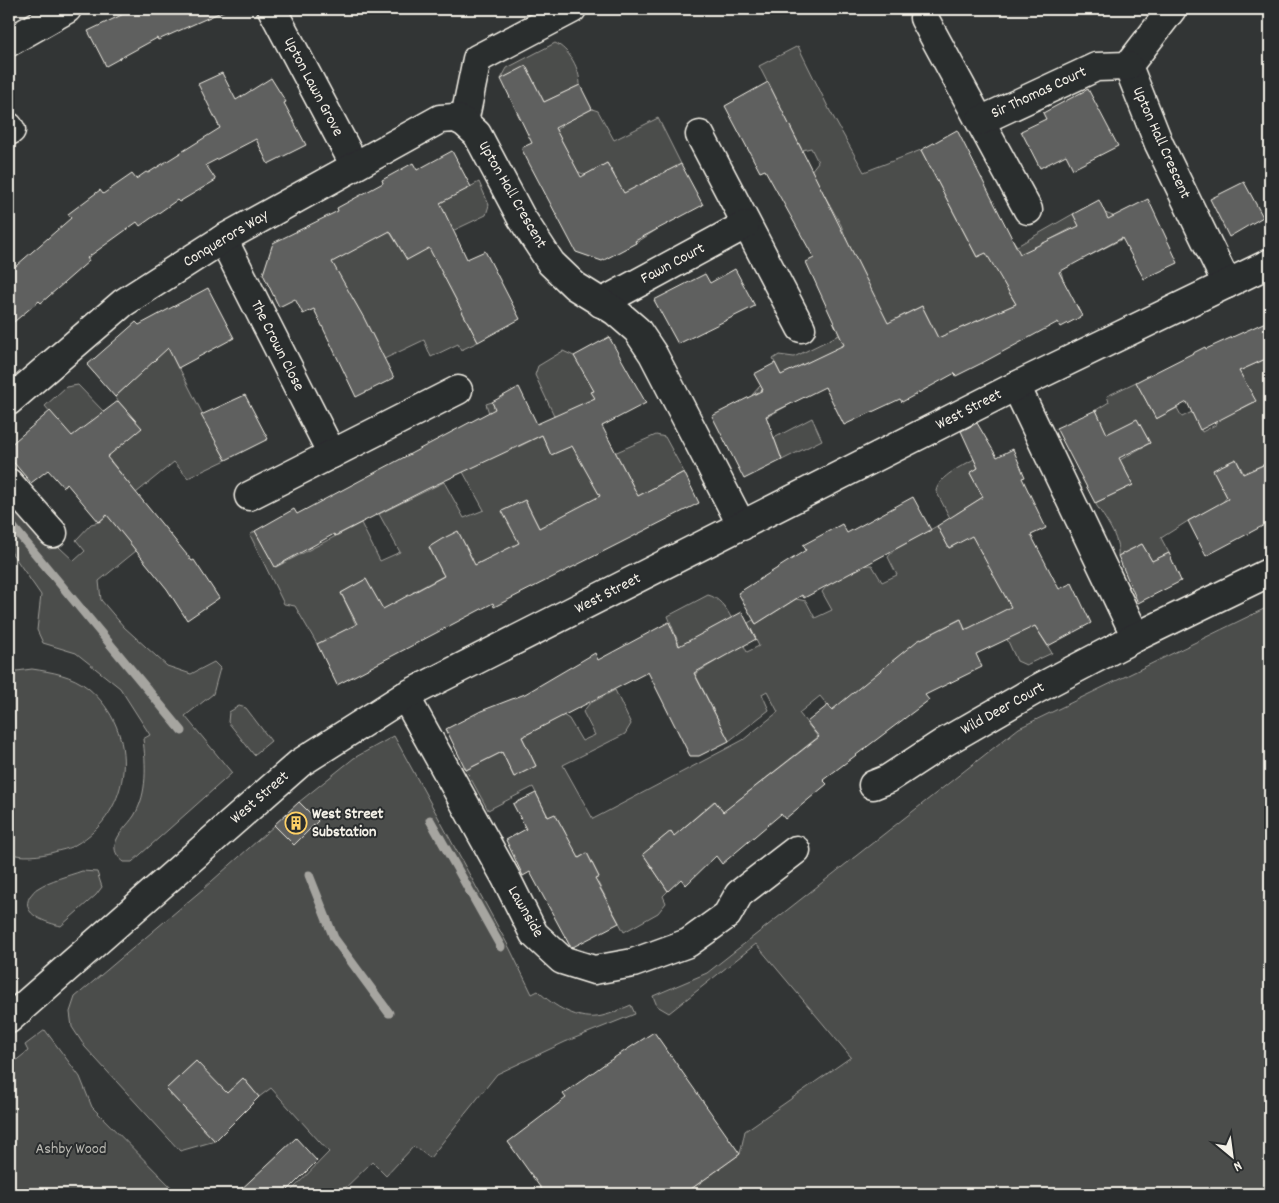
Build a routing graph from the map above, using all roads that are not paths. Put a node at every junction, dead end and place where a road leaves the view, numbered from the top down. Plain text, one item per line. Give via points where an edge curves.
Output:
1 (67, 9) edge
2 (272, 9) edge
3 (1172, 9) edge
4 (556, 12) edge
5 (924, 18) dead end
6 (9, 42) edge
7 (1128, 66) junction
8 (980, 121) junction
9 (464, 122) junction
10 (700, 135) dead end
11 (354, 164) junction
12 (1028, 210) dead end
13 (745, 225) junction
14 (223, 239) junction
15 (1270, 263) edge
16 (1227, 284) junction
17 (601, 303) junction
18 (801, 328) dead end
19 (1016, 386) junction
20 (458, 390) dead end
21 (9, 401) edge
22 (332, 454) junction
23 (9, 483) edge
24 (249, 496) dead end
25 (742, 526) junction
26 (53, 533) dead end
27 (1270, 572) edge
28 (1136, 637) junction
29 (405, 696) junction
30 (873, 784) dead end
31 (796, 850) dead end
32 (9, 1019) edge

1 - 6 street
2 - 11 street, Upton Lawn Grove
3 - 7 street, Upton Hall Crescent
4 - 9 street via 476,58
5 - 8 street, Sir Thomas Court
7 - 8 street, Sir Thomas Court via 1096,67
7 - 16 street, Upton Hall Crescent via 1159,144
8 - 12 street, Sir Thomas Court
9 - 11 street, Conquerors Way via 440,118
9 - 17 street, Upton Hall Crescent via 477,134 521,217 551,263 575,286
10 - 13 street
11 - 14 street, Conquerors Way
13 - 17 street, Fawn Court
13 - 18 street
14 - 21 street, Conquerors Way via 123,303
14 - 22 street, The Crown Close
15 - 16 street, West Street
16 - 19 street, West Street
17 - 25 street, Upton Hall Crescent via 637,330 653,354
19 - 25 street, West Street
19 - 28 street
20 - 22 street
22 - 24 street
23 - 26 street
25 - 29 street, West Street
27 - 28 street, Wild Deer Court
28 - 30 street, Wild Deer Court via 1035,690
29 - 31 street, Lawnside via 534,934 562,960 594,970 633,963 688,943 727,915 739,894
29 - 32 street, West Street via 300,763

